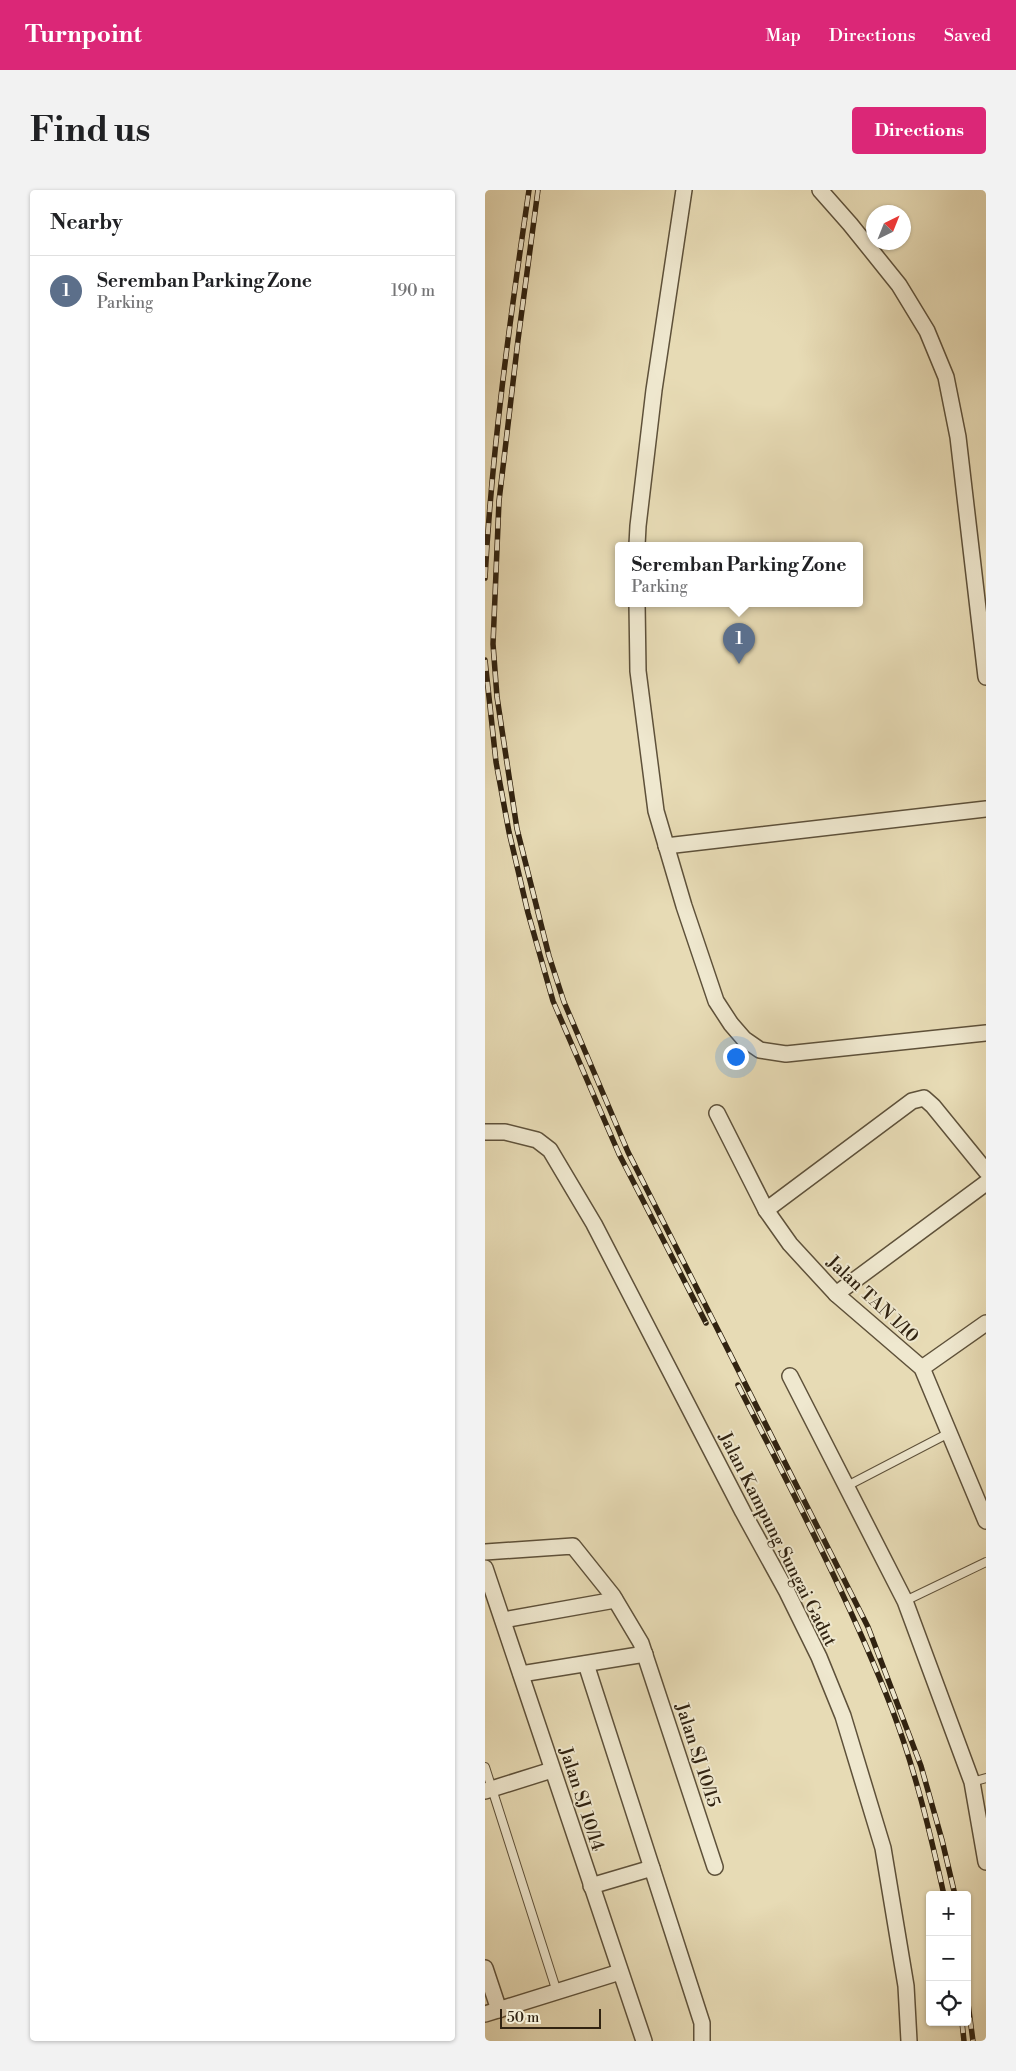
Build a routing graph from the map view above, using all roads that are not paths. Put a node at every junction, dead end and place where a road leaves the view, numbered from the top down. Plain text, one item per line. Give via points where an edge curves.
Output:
1 (685, 190) edge
2 (820, 190) edge
3 (637, 542) edge
4 (637, 607) edge
5 (986, 677) edge
6 (986, 809) edge
7 (666, 846) junction
8 (986, 1033) edge
9 (717, 1113) dead end
10 (485, 1132) edge
11 (986, 1171) edge
12 (986, 1183) edge
13 (766, 1210) junction
14 (836, 1294) junction
15 (986, 1323) edge
16 (922, 1368) junction
17 (790, 1376) dead end
18 (949, 1434) junction
19 (847, 1486) junction
20 (986, 1521) edge
21 (485, 1552) edge
22 (986, 1562) edge
23 (485, 1568) edge
24 (615, 1600) junction
25 (905, 1601) junction
26 (503, 1620) junction
27 (645, 1654) junction
28 (585, 1664) junction
29 (521, 1674) junction
30 (485, 1767) edge
31 (553, 1770) junction
32 (979, 1780) edge
33 (489, 1790) edge
34 (986, 1862) edge
35 (715, 1867) dead end
36 (652, 1868) junction
37 (591, 1886) junction
38 (485, 1968) edge
39 (620, 1972) junction
40 (557, 1992) junction
41 (492, 2012) edge
42 (644, 2041) edge
43 (702, 2041) edge
44 (909, 2041) edge

1 - 3 street via 654,390
2 - 5 street via 899,285 927,331 946,377 958,437
4 - 7 street via 638,672 656,811
6 - 7 street
7 - 8 street via 716,1001 740,1034 760,1050 785,1054
9 - 13 street, Jalan TAN 1/10
10 - 44 street, Jalan Kampung Sungai Gadut via 505,1132 537,1140 551,1150 594,1224 819,1657 843,1716 883,1848 906,1986
11 - 13 street via 924,1098 912,1101
12 - 14 street
13 - 14 street, Jalan TAN 1/10 via 791,1244
14 - 16 street, Jalan TAN 1/10
15 - 16 street
16 - 18 street, Jalan TAN 1/10
17 - 19 street
18 - 19 lane
18 - 20 street, Jalan TAN 1/10
19 - 25 street
21 - 24 street, Jalan SJ 10/15 via 573,1546
22 - 25 lane
23 - 26 street, Jalan SJ 10/14
24 - 26 street
24 - 27 street, Jalan SJ 10/15
25 - 32 street
26 - 29 street, Jalan SJ 10/14
27 - 28 street
27 - 35 street, Jalan SJ 10/15
28 - 29 street
28 - 36 street
29 - 31 street, Jalan SJ 10/14
30 - 33 lane
31 - 33 street
31 - 37 street, Jalan SJ 10/14
32 - 34 street
33 - 40 lane
36 - 37 street
36 - 43 street via 702,2023
37 - 39 street, Jalan SJ 10/14
38 - 41 street
39 - 40 street
39 - 42 street, Jalan SJ 10/14
40 - 41 street

